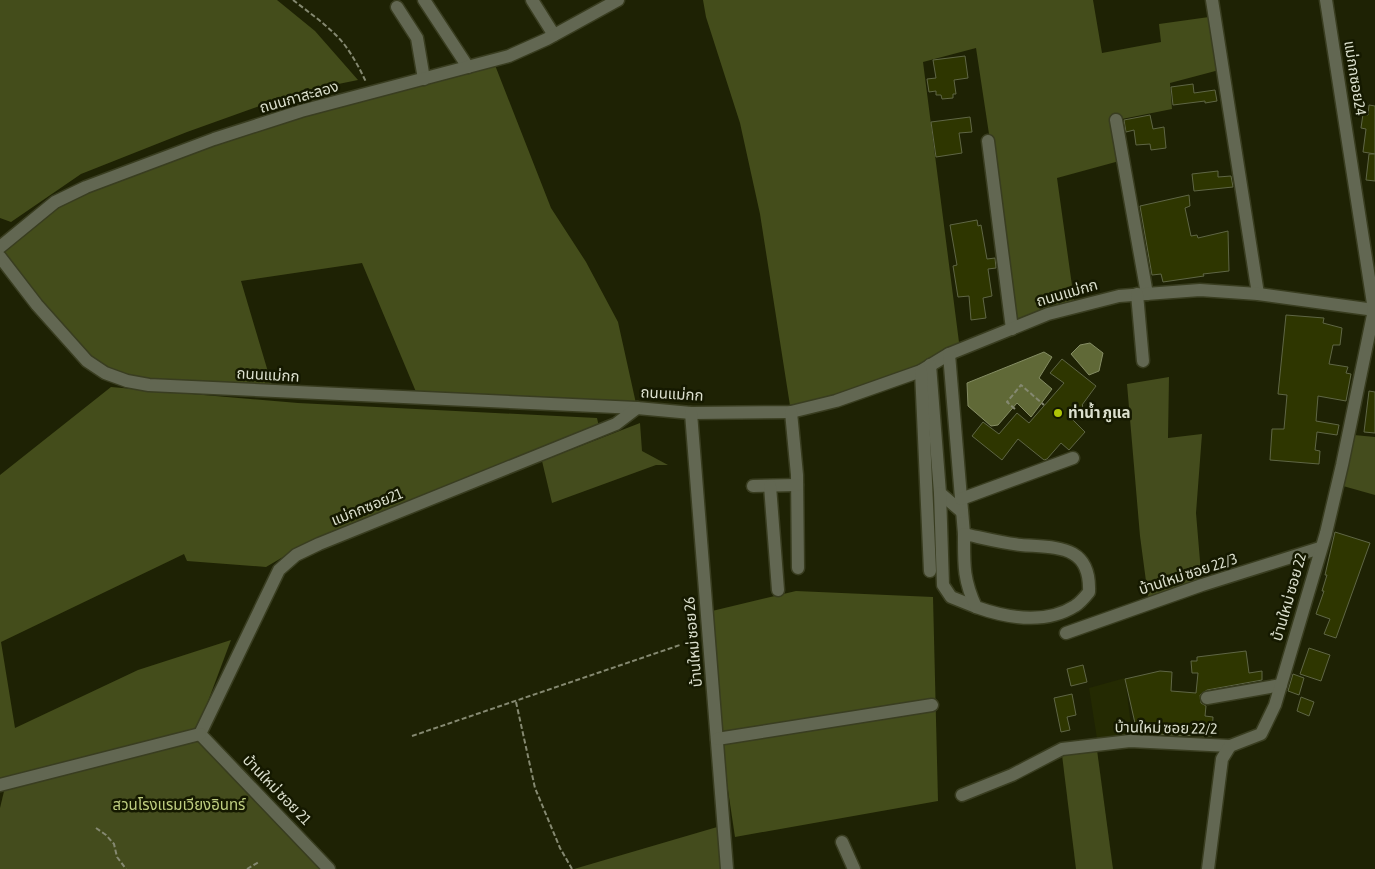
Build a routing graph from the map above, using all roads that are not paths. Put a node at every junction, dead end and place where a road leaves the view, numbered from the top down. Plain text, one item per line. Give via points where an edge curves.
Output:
1 (424, 0) edge
2 (532, 0) edge
3 (618, 0) edge
4 (1212, 0) edge
5 (1326, 0) edge
6 (397, 6) dead end
7 (554, 35) junction
8 (468, 67) junction
9 (424, 79) junction
10 (1116, 120) dead end
11 (988, 141) dead end
12 (0, 247) edge
13 (0, 257) edge
14 (1142, 294) junction
15 (1258, 294) junction
16 (1375, 310) edge
17 (1012, 328) junction
18 (948, 354) junction
19 (1143, 361) dead end
20 (925, 368) junction
21 (637, 408) junction
22 (791, 412) junction
23 (691, 413) junction
24 (1073, 458) dead end
25 (797, 485) junction
26 (752, 486) dead end
27 (770, 486) junction
28 (940, 493) junction
29 (961, 505) junction
30 (964, 534) junction
31 (1320, 548) junction
32 (798, 568) dead end
33 (930, 571) dead end
34 (778, 590) dead end
35 (976, 607) junction
36 (1066, 633) dead end
37 (1281, 685) junction
38 (1206, 698) dead end
39 (932, 704) dead end
40 (200, 734) junction
41 (717, 739) junction
42 (1230, 746) junction
43 (0, 785) edge
44 (962, 795) dead end
45 (842, 842) dead end
46 (329, 869) edge
47 (728, 869) edge
48 (854, 869) edge
49 (1208, 869) edge

1 - 8 street
2 - 7 street
3 - 7 street, ถนนกาสะลอง
4 - 15 street
5 - 16 street, แม่กกซอย24
6 - 9 street via 417,38
7 - 8 street, ถนนกาสะลอง via 509,56
8 - 9 street, ถนนกาสะลอง
9 - 12 street, ถนนกาสะลอง via 301,111 86,187 55,202
10 - 14 street
11 - 17 street
13 - 21 street, ถนนแม่กก via 87,361 105,373 127,381 149,385
14 - 15 street, ถนนแม่กก via 1200,290
14 - 17 street, ถนนแม่กก via 1119,296 1048,314
14 - 19 street
15 - 16 street, ถนนแม่กก
16 - 31 street, บ้านใหม่ ซอย 22 via 1342,465
17 - 18 street, ถนนแม่กก
18 - 20 street, ถนนแม่กก
18 - 29 street
20 - 22 street, ถนนแม่กก via 836,401
20 - 28 street
20 - 33 street
21 - 23 street, ถนนแม่กก
21 - 40 street, แม่กกซอย21 via 616,424 296,555 279,570
22 - 23 street, ถนนแม่กก
22 - 25 street
23 - 41 street, บ้านใหม่ ซอย 26
24 - 29 street
25 - 27 street
25 - 32 street
26 - 27 street
27 - 34 street
28 - 29 street
28 - 35 street via 943,584 951,597
29 - 30 street
30 - 35 street via 964,573
30 - 35 street via 1070,551 1087,572 1089,592 1075,606 1063,612 1040,618 1018,618
31 - 36 street, บ้านใหม่ ซอย 22/3
31 - 37 street, บ้านใหม่ ซอย 22
37 - 38 street
37 - 42 street, บ้านใหม่ ซอย 22 via 1261,734
39 - 41 street
40 - 43 street
40 - 46 street, บ้านใหม่ ซอย 21
41 - 47 street, บ้านใหม่ ซอย 26
42 - 44 street, บ้านใหม่ ซอย 22/2 via 1130,741 1062,749 1012,776
42 - 49 street via 1222,759
45 - 48 street

